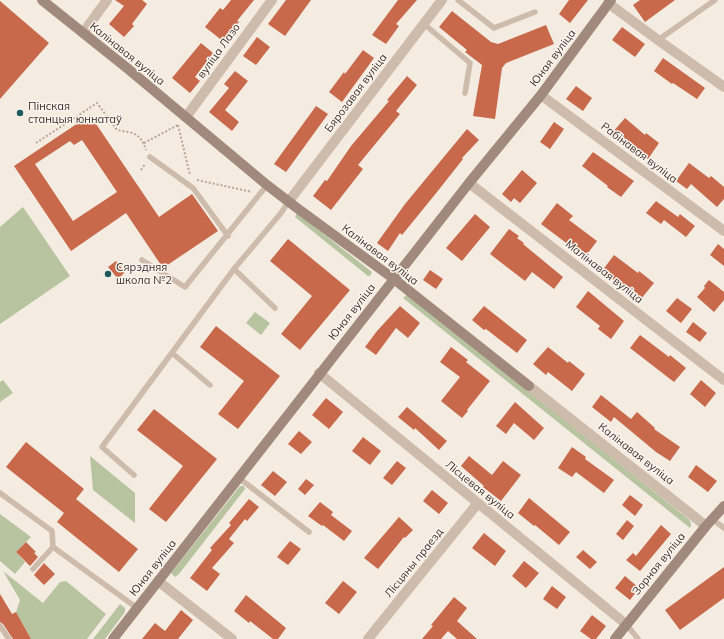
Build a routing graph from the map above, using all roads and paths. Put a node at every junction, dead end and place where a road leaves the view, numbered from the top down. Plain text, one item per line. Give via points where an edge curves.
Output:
1 (42, 0) edge
2 (107, 0) edge
3 (272, 0) edge
4 (442, 0) edge
5 (458, 0) edge
6 (715, 0) edge
7 (610, 1) edge
8 (535, 12) dead end
9 (424, 24) junction
10 (83, 33) junction
11 (658, 40) junction
12 (724, 87) edge
13 (464, 92) dead end
14 (541, 95) junction
15 (183, 120) junction
16 (178, 125) junction
17 (36, 143) dead end
18 (144, 143) junction
19 (150, 157) junction
20 (142, 170) dead end
21 (184, 175) dead end
22 (190, 179) junction
23 (469, 183) junction
24 (267, 185) junction
25 (260, 194) junction
26 (289, 201) junction
27 (724, 231) edge
28 (228, 236) junction
29 (142, 260) dead end
30 (234, 269) junction
31 (394, 279) junction
32 (275, 308) dead end
33 (172, 353) junction
34 (319, 373) junction
35 (724, 380) edge
36 (210, 385) dead end
37 (134, 475) dead end
38 (239, 478) junction
39 (0, 493) edge
40 (478, 503) junction
41 (724, 506) edge
42 (709, 522) junction
43 (724, 528) edge
44 (309, 532) dead end
45 (53, 547) junction
46 (33, 568) dead end
47 (158, 581) junction
48 (137, 608) junction
49 (627, 624) junction
50 (0, 626) edge
51 (9, 639) edge
52 (113, 639) edge
53 (232, 639) edge
54 (368, 639) edge
55 (615, 639) edge
56 (638, 639) edge

1 - 10 street, Калінавая вуліца
2 - 10 street
3 - 15 street, вуліца Лазо
4 - 9 street, Бярозавая вуліца
5 - 8 lane via 494,28
6 - 11 lane
7 - 11 street
7 - 14 street, Юная вуліца
9 - 13 lane via 470,63
9 - 26 street, Бярозавая вуліца
10 - 15 street, Калінавая вуліца
11 - 12 street
14 - 23 street, Юная вуліца
14 - 27 street, Рабінавая вуліца
15 - 16 path
15 - 24 street, Калінавая вуліца
16 - 18 path
16 - 22 path
17 - 18 path via 97,103 117,130 134,133
18 - 19 path
19 - 20 path
19 - 28 lane via 193,188
21 - 22 path
22 - 25 path
23 - 31 street, Юная вуліца
23 - 35 street, Малінавая вуліца
24 - 25 lane
24 - 26 street, Калінавая вуліца
25 - 28 lane
26 - 30 lane
26 - 31 street, Калінавая вуліца
28 - 29 lane via 185,287
30 - 32 lane
30 - 33 lane
31 - 34 street, Юная вуліца
31 - 42 street, Калінавая вуліца via 529,386
33 - 36 lane
33 - 37 lane via 102,447
34 - 38 street, Юная вуліца
34 - 40 street, Лісцевая вуліца
38 - 44 lane
38 - 47 street, Юная вуліца
39 - 45 lane via 52,531
40 - 49 street, Лісцевая вуліца
40 - 54 street, Лісцяны праезд
41 - 42 street, Зорная вуліца
42 - 43 lane
42 - 49 street, Зорная вуліца
45 - 46 lane
45 - 48 lane
47 - 48 street, Юная вуліца
47 - 53 street
48 - 52 street, Юная вуліца
49 - 55 street, Зорная вуліца
49 - 56 lane
50 - 51 lane

